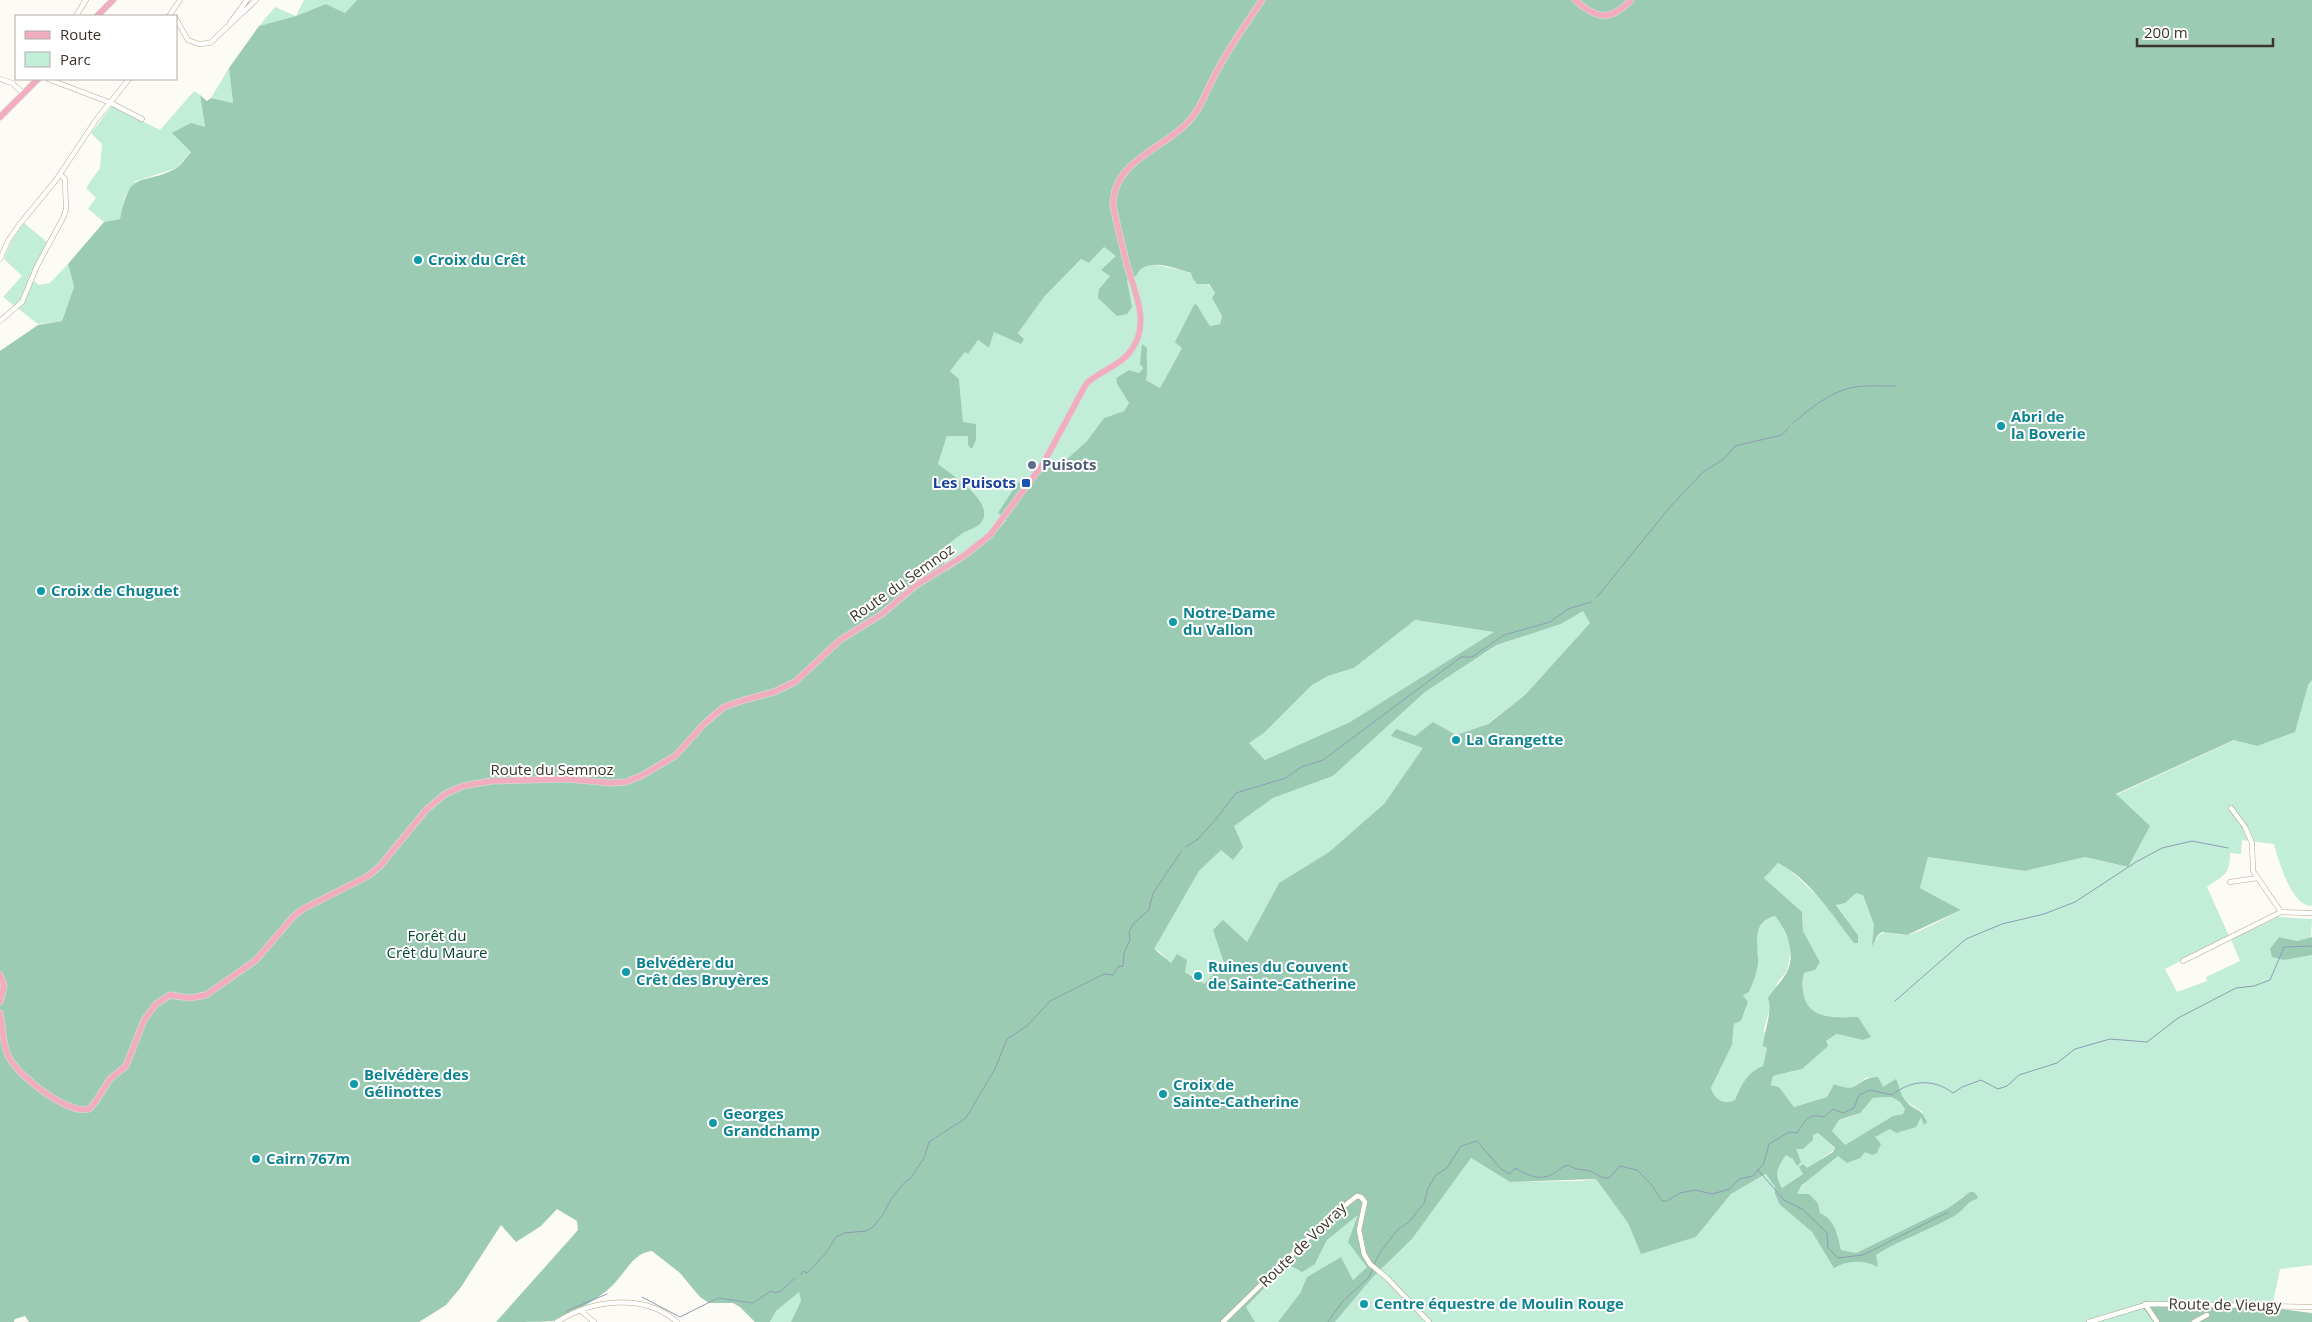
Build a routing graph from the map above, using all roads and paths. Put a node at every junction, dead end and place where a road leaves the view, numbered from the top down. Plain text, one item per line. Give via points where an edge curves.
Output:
1 (86, 0) edge
2 (113, 0) edge
3 (180, 0) edge
4 (247, 0) edge
5 (256, 0) edge
6 (1262, 0) edge
7 (1575, 0) edge
8 (1631, 0) edge
9 (77, 15) edge
10 (98, 15) edge
11 (173, 15) edge
12 (178, 24) edge
13 (230, 24) junction
14 (0, 79) edge
15 (37, 80) edge
16 (51, 80) edge
17 (127, 80) edge
18 (24, 94) junction
19 (111, 103) junction
20 (0, 117) edge
21 (142, 119) dead end
22 (60, 174) junction
23 (0, 259) edge
24 (0, 321) edge
25 (2231, 808) dead end
26 (2257, 878) junction
27 (2230, 882) dead end
28 (2281, 912) junction
29 (2312, 913) edge
30 (2183, 961) dead end
31 (0, 975) edge
32 (0, 1002) edge
33 (0, 1013) edge
34 (2312, 1300) edge
35 (2145, 1304) junction
36 (2312, 1307) edge
37 (580, 1310) junction
38 (2207, 1315) dead end
39 (557, 1322) edge
40 (594, 1322) edge
41 (677, 1322) edge
42 (1223, 1322) edge
43 (1428, 1322) edge
44 (2089, 1322) edge
45 (2157, 1322) edge
46 (2194, 1322) edge

1 - 9 street
2 - 10 main road
3 - 11 street
4 - 13 street
5 - 13 street
6 - 33 main road, Route du Semnoz via 1217,70 1193,117 1175,134 1139,158 1119,180 1113,194 1114,211 1139,304 1140,330 1132,349 1119,363 1093,378 1084,388 1043,464 990,535 965,555 914,586 882,614 840,640 796,682 724,707 675,756 634,779 611,783 490,781 463,786 445,794 422,814 380,866 368,876 292,917 256,960 206,995 190,998 170,996 156,1004 144,1020 126,1066 110,1079 89,1108 78,1110 24,1076 10,1061
7 - 8 main road via 1590,13 1600,16 1613,14
12 - 13 street via 188,40 205,45
14 - 18 street via 12,83
15 - 18 main road
16 - 19 street
17 - 19 street
18 - 20 main road
19 - 21 street
19 - 22 street
22 - 23 street via 19,225
22 - 24 street via 65,179 66,188 64,216 22,302
25 - 26 street via 2252,843 2253,871
26 - 27 street
26 - 28 street
28 - 29 street
28 - 30 street
31 - 32 main road via 4,986
34 - 36 street
35 - 36 street, Route de Vieugy
35 - 44 street, Route de Vieugy
35 - 45 street
37 - 39 street
37 - 40 street
37 - 41 street via 632,1303 657,1309
38 - 46 street
42 - 43 street, Route de Vovray via 1357,1196 1365,1202 1359,1230 1360,1243 1370,1264

